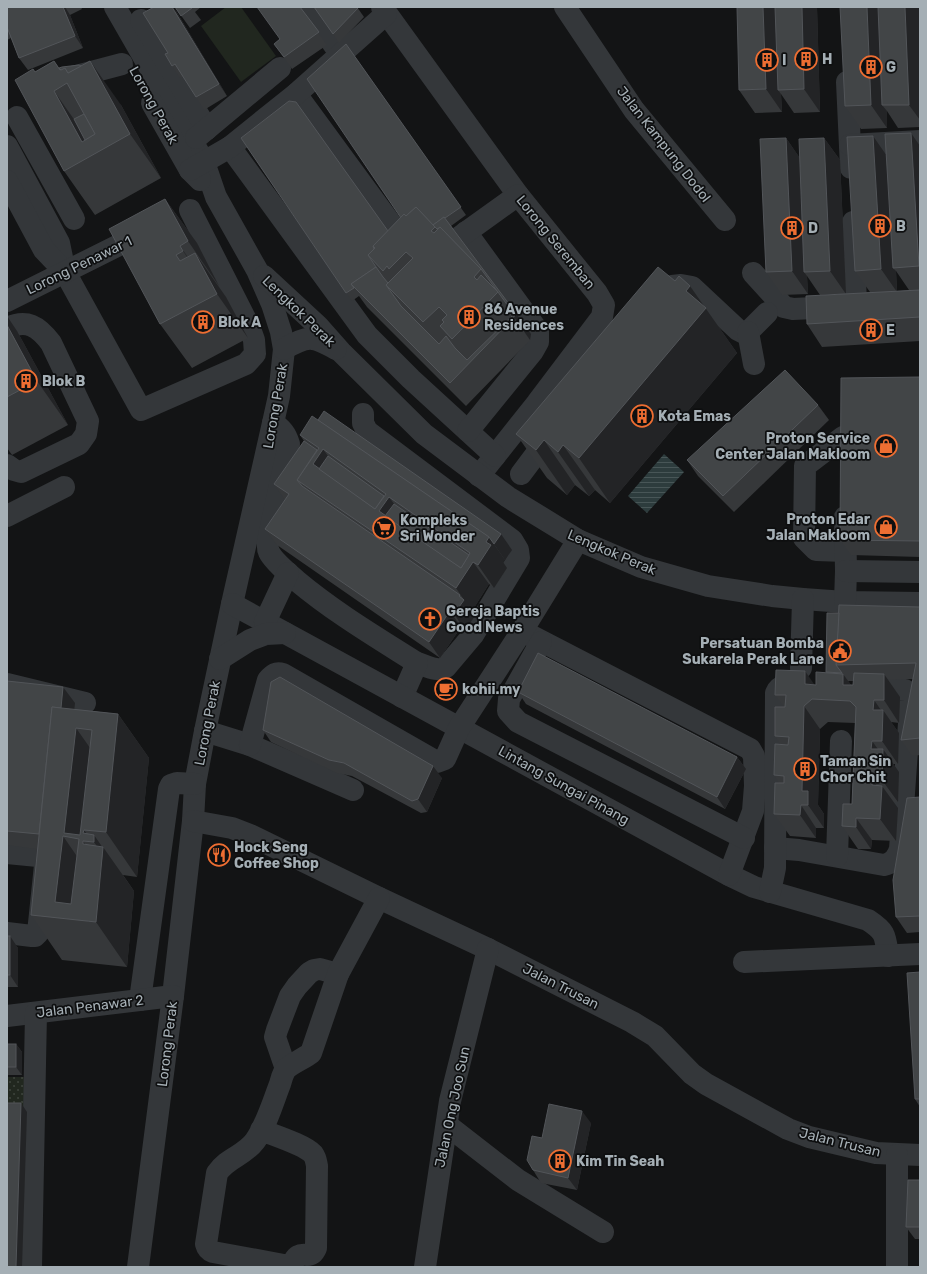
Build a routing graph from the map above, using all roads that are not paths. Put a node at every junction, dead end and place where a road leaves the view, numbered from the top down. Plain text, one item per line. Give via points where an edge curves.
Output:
1 (307, 7) edge
2 (564, 7) edge
3 (384, 10) edge
4 (119, 13) edge
5 (341, 54) junction
6 (847, 60) edge
7 (122, 64) dead end
8 (280, 68) dead end
9 (50, 86) edge
10 (296, 94) junction
11 (37, 106) edge
12 (12, 119) edge
13 (199, 135) junction
14 (920, 141) edge
15 (850, 145) junction
16 (7, 146) edge
17 (230, 147) junction
18 (197, 166) junction
19 (7, 181) edge
20 (518, 195) junction
21 (216, 197) junction
22 (190, 210) junction
23 (74, 219) dead end
24 (725, 220) dead end
25 (466, 232) junction
26 (257, 270) junction
27 (65, 272) junction
28 (753, 273) dead end
29 (370, 300) edge
30 (7, 301) edge
31 (856, 305) junction
32 (877, 305) edge
33 (651, 308) edge
34 (350, 313) junction
35 (768, 313) dead end
36 (7, 328) edge
37 (748, 332) junction
38 (284, 349) junction
39 (341, 352) junction
40 (754, 364) dead end
41 (411, 379) junction
42 (390, 401) junction
43 (532, 409) junction
44 (363, 414) dead end
45 (844, 416) edge
46 (274, 423) junction
47 (468, 431) junction
48 (843, 437) junction
49 (495, 456) junction
50 (843, 460) edge
51 (7, 465) edge
52 (521, 474) edge
53 (479, 476) junction
54 (64, 487) dead end
55 (844, 498) edge
56 (7, 516) edge
57 (578, 540) junction
58 (846, 561) junction
59 (920, 572) edge
60 (288, 573) junction
61 (803, 599) junction
62 (845, 602) junction
63 (920, 603) edge
64 (232, 604) junction
65 (264, 622) junction
66 (522, 631) junction
67 (285, 633) junction
68 (542, 642) junction
69 (220, 659) junction
70 (417, 662) junction
71 (801, 668) dead end
72 (7, 684) edge
73 (817, 686) edge
74 (848, 687) edge
75 (402, 697) junction
76 (85, 703) dead end
77 (459, 728) junction
78 (205, 731) junction
79 (841, 742) dead end
80 (250, 745) junction
81 (195, 784) junction
82 (353, 790) dead end
83 (193, 821) junction
84 (744, 838) junction
85 (775, 848) junction
86 (7, 853) edge
87 (837, 856) junction
88 (729, 875) junction
89 (770, 892) junction
90 (379, 898) junction
91 (7, 933) edge
92 (488, 949) junction
93 (920, 954) edge
94 (888, 956) junction
95 (744, 962) dead end
96 (338, 974) junction
97 (173, 996) junction
98 (140, 1000) junction
99 (36, 1013) junction
100 (7, 1016) edge
101 (286, 1069) junction
102 (447, 1125) junction
103 (261, 1130) junction
104 (897, 1155) junction
105 (920, 1155) edge
106 (602, 1232) dead end
107 (31, 1267) edge
108 (138, 1267) edge
109 (424, 1267) edge
110 (897, 1267) edge

1 - 5 street
2 - 24 street, Jalan Kampung Dodol via 634,110
3 - 5 street
3 - 20 street, Lorong Seremban
4 - 13 street, Lorong Perak
4 - 18 street, Lorong Perak via 125,54
5 - 10 street
6 - 15 street
7 - 9 street
8 - 13 street
10 - 17 street
10 - 25 street via 426,261
11 - 12 street
12 - 23 street
13 - 18 street, Lorong Perak
14 - 15 street
15 - 31 street
16 - 27 street via 59,243
17 - 18 street
17 - 34 street
18 - 21 street, Lorong Perak
19 - 27 street via 44,250
20 - 25 street
20 - 43 street, Lorong Seremban via 604,305 602,317
21 - 22 street, Lorong Penawar 1
21 - 26 street, Lorong Perak
22 - 27 street, Lorong Penawar 1
22 - 27 street via 249,326 255,354 246,364 141,410
25 - 47 street via 538,331 538,342 533,351
26 - 38 street, Lorong Perak via 272,304
26 - 39 street, Lengkok Perak via 318,326
27 - 30 street, Lorong Penawar 1
28 - 31 street via 784,307 793,309
29 - 34 street
31 - 32 street
33 - 37 street via 666,289 681,285 692,287 738,330
34 - 41 street via 367,335
35 - 37 street
36 - 51 street via 18,323 33,326 51,342 88,422 86,434 79,444 22,472
37 - 40 street
38 - 39 street, Lengkok Perak via 308,338 319,340
38 - 46 street, Lorong Perak
39 - 42 street, Lengkok Perak
41 - 42 street
41 - 47 street
42 - 53 street, Lengkok Perak via 424,434
43 - 49 street, Lorong Seremban
43 - 52 street via 556,427
44 - 70 street via 366,431 512,540 518,550 519,558 472,635 446,667 438,669
45 - 48 street
46 - 60 street via 287,435 289,444 267,548
46 - 64 street, Lorong Perak
47 - 49 street
48 - 50 street
48 - 58 street via 805,466 804,538 816,550
49 - 53 street, Lorong Seremban
53 - 57 street, Lengkok Perak
54 - 56 street
55 - 58 street
57 - 61 street, Lengkok Perak via 641,567 708,586
57 - 66 street
58 - 59 street
58 - 62 street
60 - 65 street
60 - 70 street via 317,597
61 - 62 street, Lengkok Perak
61 - 71 street
62 - 63 street, Lengkok Perak
64 - 65 street, Lintang Sungai Pinang
64 - 69 street, Lorong Perak
65 - 67 street, Lintang Sungai Pinang
66 - 68 street
66 - 77 street
67 - 69 street via 266,634 250,640
67 - 75 street, Lintang Sungai Pinang
68 - 84 street via 750,749 754,756 754,811
68 - 84 street via 509,700 508,711 518,722
69 - 78 street, Lorong Perak
70 - 75 street
72 - 76 street
73 - 85 street via 785,686 776,693
74 - 87 street via 905,690 911,695 911,700 899,854 895,860 884,865
75 - 77 street, Lintang Sungai Pinang
77 - 80 street via 445,759 437,762 283,674 277,673 268,680
77 - 88 street, Lintang Sungai Pinang
78 - 80 street
78 - 81 street, Lorong Perak
79 - 87 street
80 - 82 street
81 - 83 street, Lorong Perak
81 - 98 street via 177,783 169,789
83 - 90 street, Jalan Trusan via 232,828 250,835
83 - 97 street, Lorong Perak
84 - 88 street
85 - 87 street
85 - 89 street via 775,868
86 - 91 street via 38,856 45,865 38,933 35,936
88 - 89 street, Lintang Sungai Pinang
89 - 94 street, Lintang Sungai Pinang via 868,920 880,928 886,940
90 - 92 street, Jalan Trusan
90 - 96 street
92 - 102 street, Jalan Ong Joo Sun via 450,1101
92 - 104 street, Jalan Trusan via 632,1022 655,1036 692,1074 706,1084 788,1129 809,1137 876,1153
93 - 94 street
94 - 95 street
96 - 101 street via 311,1052
96 - 101 street via 314,970 290,996 275,1037
97 - 98 street, Jalan Penawar 2
97 - 108 street, Lorong Perak
98 - 99 street, Jalan Penawar 2
99 - 100 street, Jalan Penawar 2
99 - 107 street
101 - 103 street
102 - 106 street via 518,1180
102 - 109 street, Jalan Ong Joo Sun
103 - 103 street via 305,1148 316,1159 316,1248 311,1254 300,1255 289,1266 213,1252 206,1244 218,1173 227,1161 249,1148
104 - 105 street, Jalan Trusan
104 - 110 street

